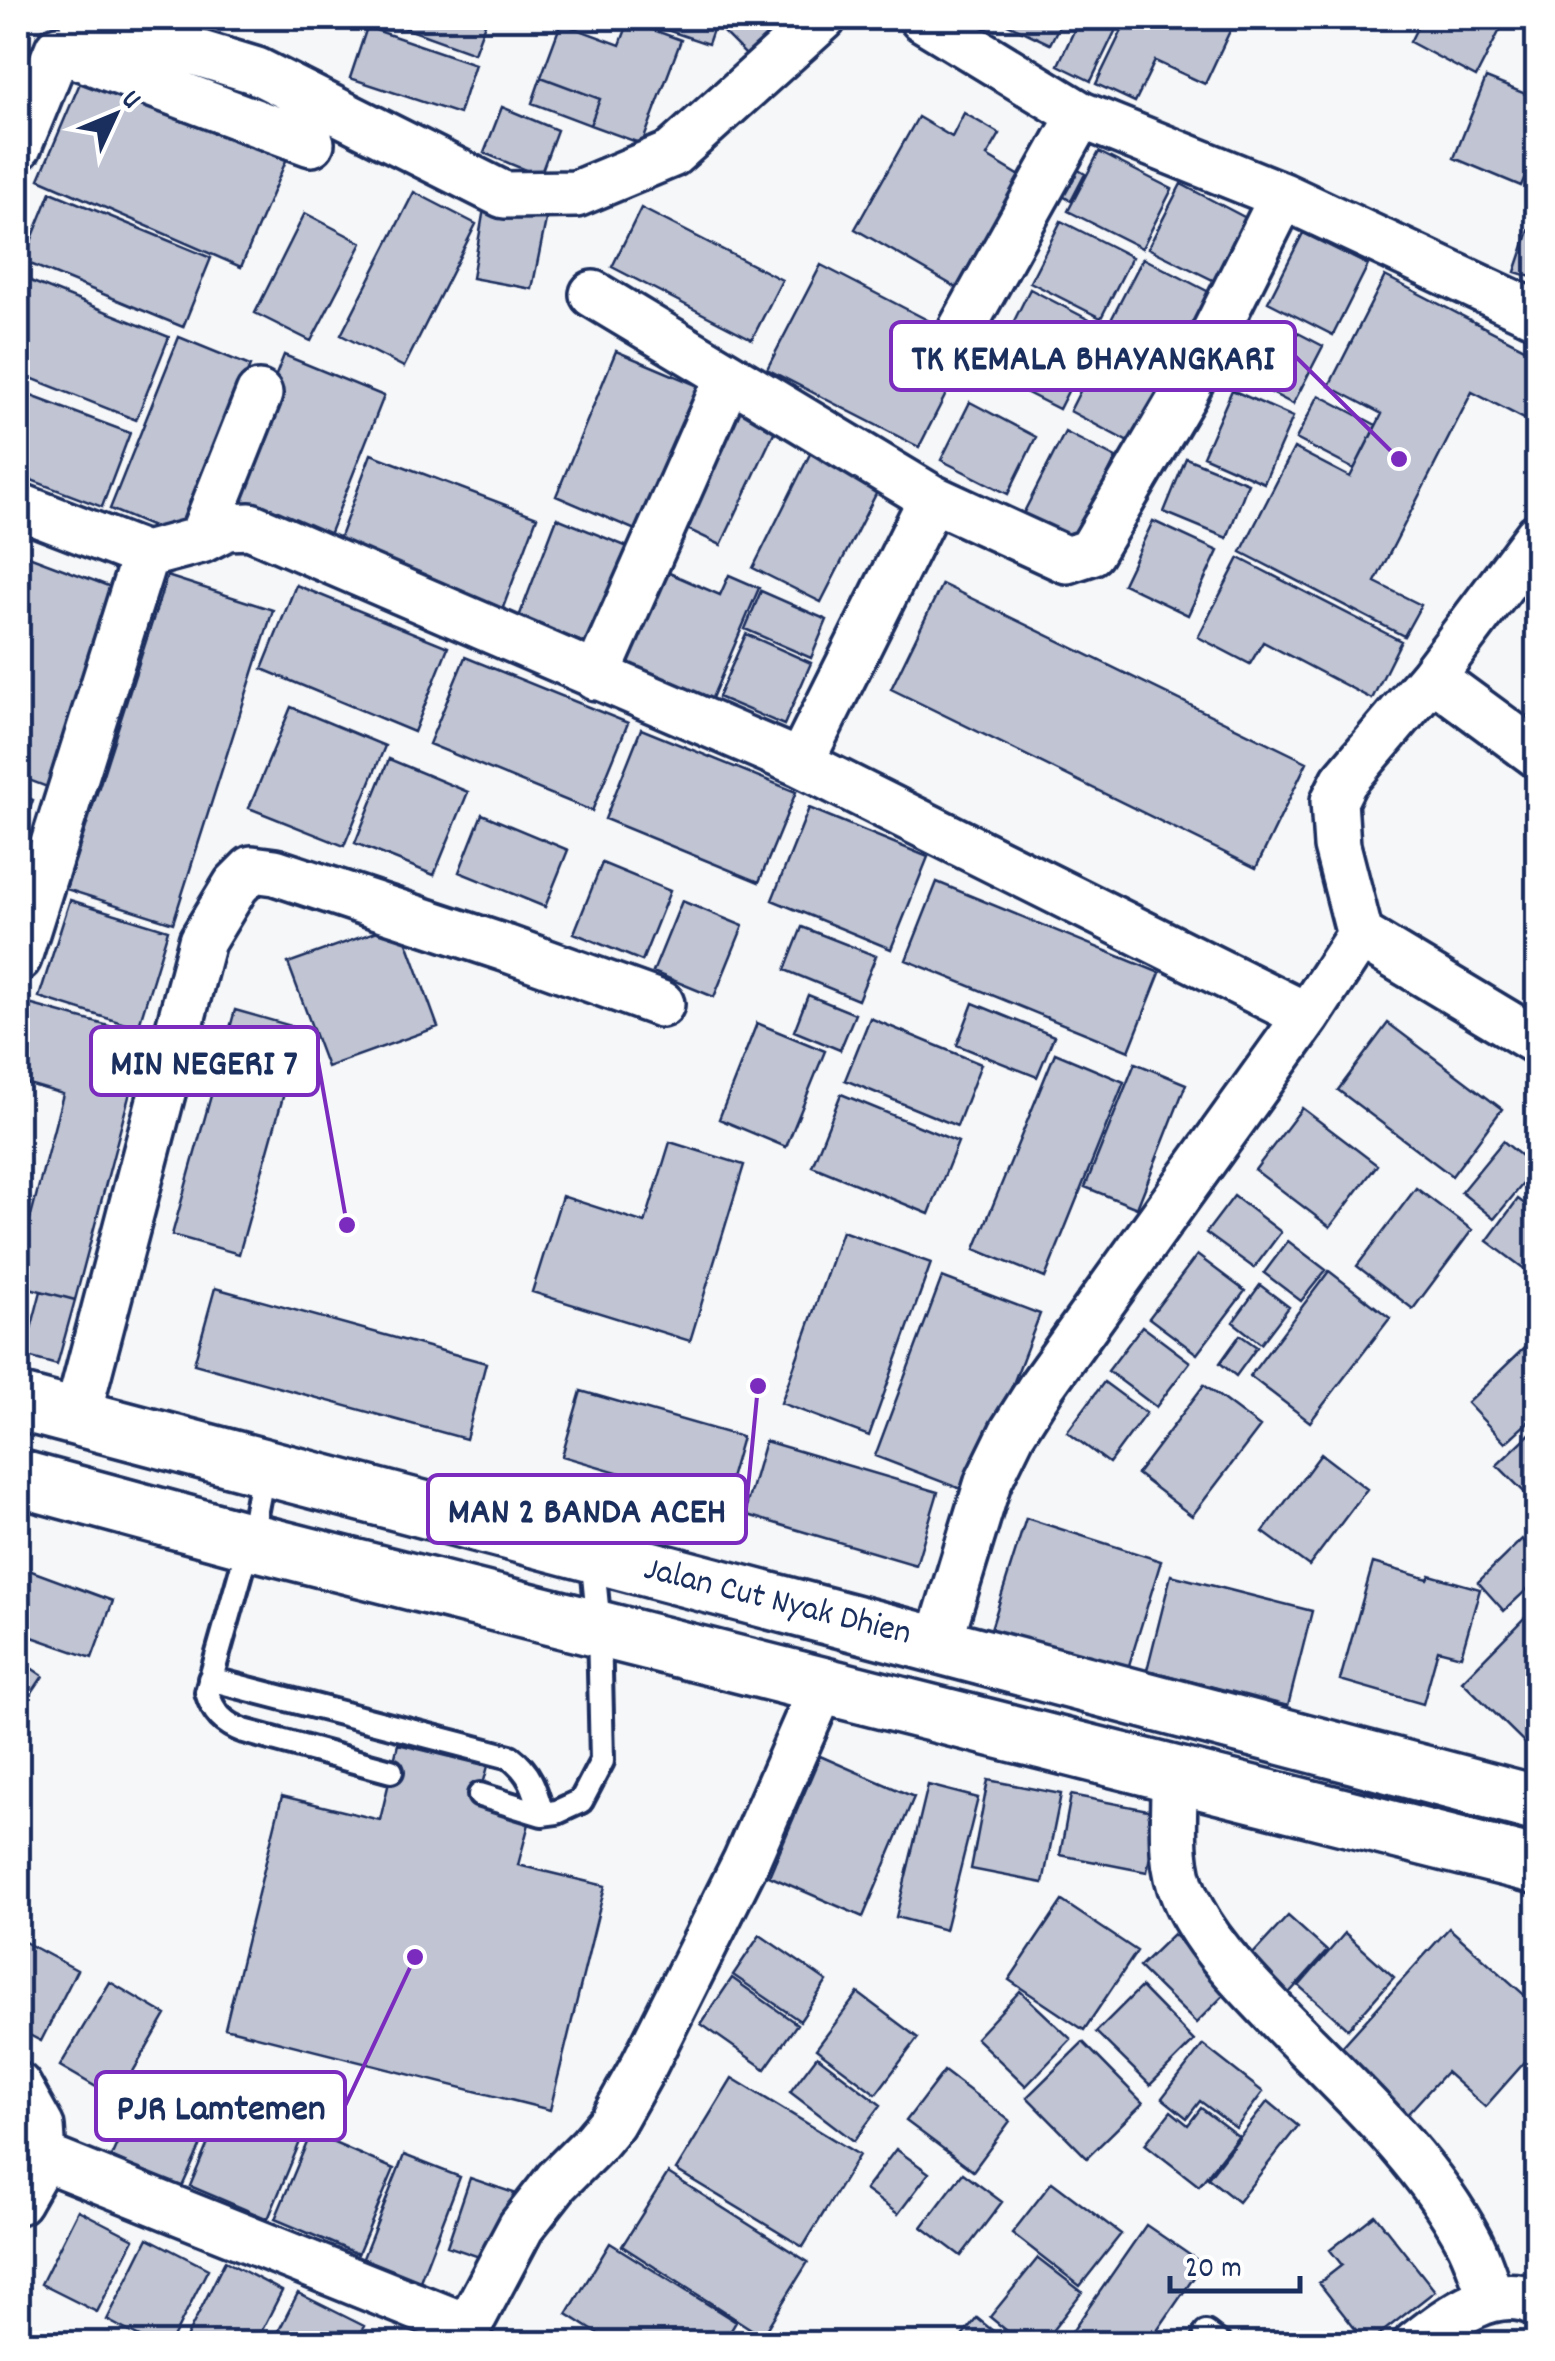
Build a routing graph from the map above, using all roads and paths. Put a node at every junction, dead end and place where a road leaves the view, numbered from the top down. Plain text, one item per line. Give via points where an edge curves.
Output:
1 (82, 18) edge
2 (824, 18) edge
3 (922, 18) edge
4 (1081, 115) junction
5 (311, 143) dead end
6 (18, 147) edge
7 (1282, 196) junction
8 (593, 294) dead end
9 (1538, 314) edge
10 (960, 330) dead end
11 (729, 376) junction
12 (259, 394) dead end
13 (932, 498) junction
14 (18, 506) edge
15 (1538, 536) edge
16 (201, 540) junction
17 (145, 555) junction
18 (596, 677) junction
19 (1432, 677) junction
20 (1538, 755) edge
21 (800, 763) junction
22 (1360, 935) junction
23 (18, 958) edge
24 (661, 1004) dead end
25 (1307, 1016) junction
26 (1538, 1042) edge
27 (18, 1402) edge
28 (77, 1416) junction
29 (264, 1467) junction
30 (23, 1487) edge
31 (250, 1541) junction
32 (592, 1555) junction
33 (599, 1627) junction
34 (938, 1645) junction
35 (210, 1679) junction
36 (823, 1685) junction
37 (391, 1771) dead end
38 (1174, 1775) junction
39 (480, 1795) dead end
40 (1538, 1804) edge
41 (542, 1814) junction
42 (1538, 1866) edge
43 (18, 2086) edge
44 (43, 2157) junction
45 (18, 2202) edge
46 (1491, 2297) junction
47 (1538, 2304) edge
48 (463, 2335) edge
49 (1416, 2344) edge

1 - 2 street via 256,71 504,195 576,194 672,154
3 - 4 street
4 - 7 street
4 - 10 street
5 - 6 street via 58,49
7 - 9 street
7 - 13 street via 1184,394 1091,552 1067,560
8 - 11 street
11 - 13 street
11 - 18 street
12 - 16 street
13 - 21 street
14 - 17 street
15 - 19 street
16 - 17 street
16 - 18 street via 227,527 250,526
17 - 23 street
18 - 21 street
19 - 20 street
19 - 22 street via 1334,801 1337,846
21 - 25 street
22 - 25 street
22 - 26 street
24 - 28 street via 252,869 202,941
25 - 34 street via 1012,1433 988,1482
27 - 28 highway, Jalan Cut Nyak Dhien
28 - 29 highway, Jalan Cut Nyak Dhien
29 - 31 lane
29 - 32 highway, Jalan Cut Nyak Dhien
30 - 31 highway, Jalan Cut Nyak Dhien
31 - 33 highway, Jalan Cut Nyak Dhien
31 - 35 lane
32 - 33 lane
32 - 34 highway, Jalan Cut Nyak Dhien
33 - 36 highway, Jalan Cut Nyak Dhien
33 - 41 lane via 602,1760 581,1801
34 - 40 highway, Jalan Cut Nyak Dhien
35 - 37 lane via 212,1708 232,1727
35 - 41 lane via 510,1757 534,1782
36 - 38 highway, Jalan Cut Nyak Dhien
36 - 48 street via 643,2067 612,2122 520,2227
38 - 42 highway, Jalan Cut Nyak Dhien
38 - 46 street via 1174,1860 1184,1896 1247,1984 1443,2197 1471,2243
39 - 41 lane
43 - 44 street via 41,2127
44 - 45 street
44 - 48 street
46 - 47 street
46 - 49 street

